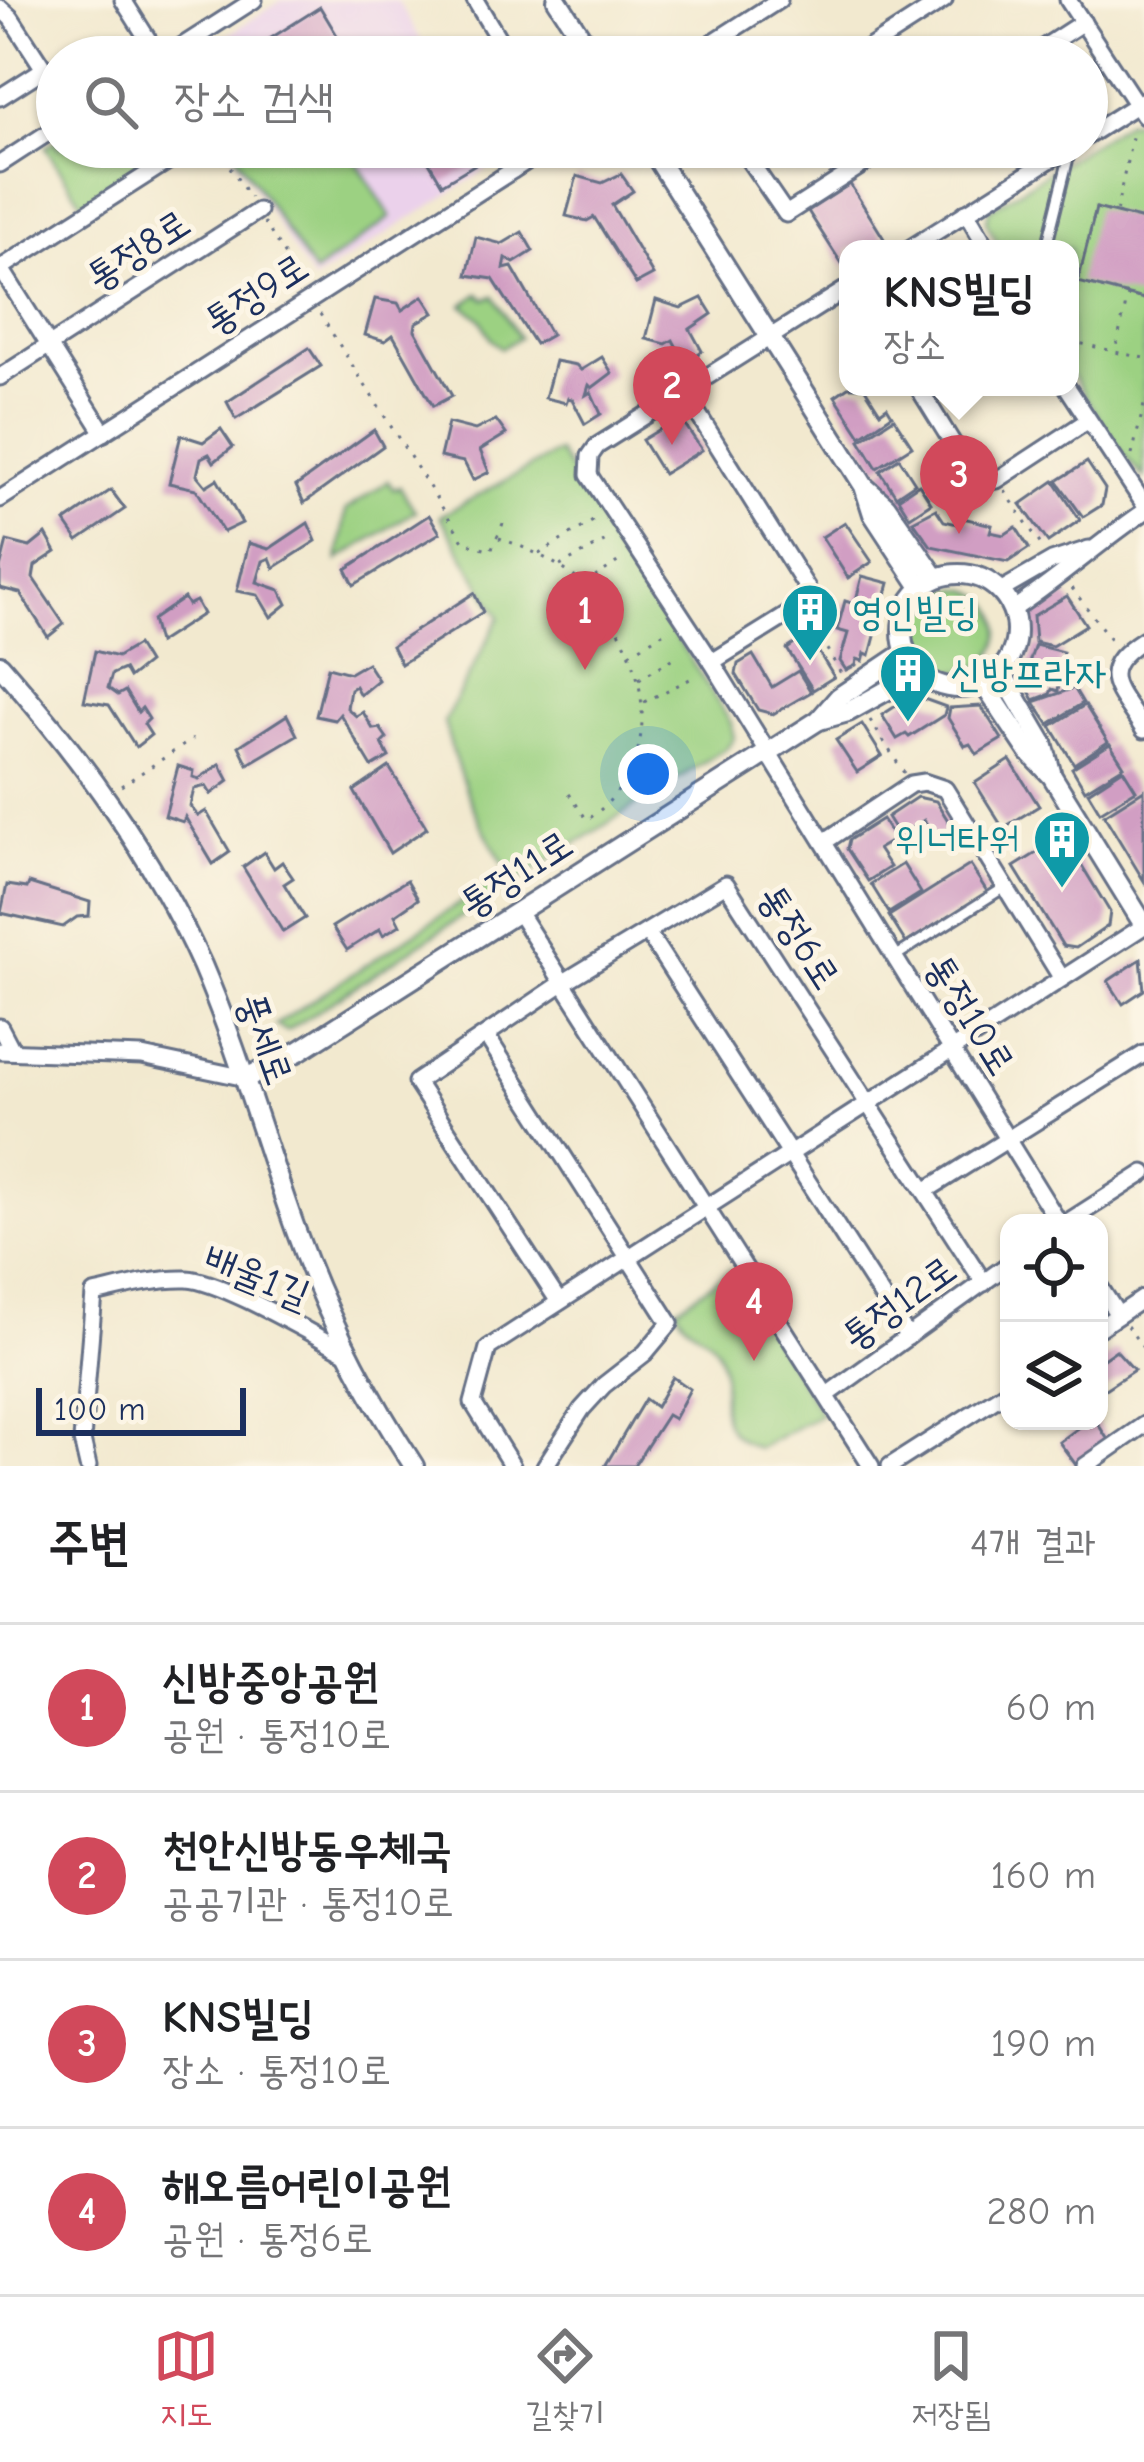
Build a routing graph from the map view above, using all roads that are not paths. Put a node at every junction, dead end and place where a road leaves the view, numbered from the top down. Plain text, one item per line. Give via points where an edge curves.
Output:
1 (123, 0) edge
2 (475, 0) edge
3 (557, 0) edge
4 (779, 0) edge
5 (944, 0) edge
6 (1068, 0) edge
7 (250, 1) edge
8 (0, 8) edge
9 (1083, 22) junction
10 (148, 36) edge
11 (195, 36) edge
12 (490, 36) edge
13 (580, 36) edge
14 (723, 36) edge
15 (888, 36) edge
16 (1061, 36) edge
17 (1092, 36) edge
18 (36, 57) edge
19 (1108, 61) edge
20 (36, 74) edge
21 (0, 98) edge
22 (1140, 110) edge
23 (1108, 126) edge
24 (36, 141) edge
25 (0, 164) edge
26 (157, 168) edge
27 (516, 168) edge
28 (663, 168) edge
29 (754, 168) edge
30 (857, 168) edge
31 (1037, 168) edge
32 (1066, 168) edge
33 (513, 170) joint
34 (258, 211) road end
35 (966, 212) junction
36 (923, 240) edge
37 (983, 240) edge
38 (1048, 240) edge
39 (0, 267) edge
40 (839, 293) edge
41 (768, 336) junction
42 (50, 346) junction
43 (0, 377) edge
44 (683, 390) junction
45 (924, 396) edge
46 (1072, 396) edge
47 (1087, 422) junction
48 (104, 433) junction
49 (0, 499) edge
50 (1144, 508) edge
51 (1092, 548) junction
52 (928, 582) junction
53 (1000, 591) junction
54 (1012, 610) junction
55 (1144, 639) edge
56 (906, 652) junction
57 (712, 662) junction
58 (0, 664) edge
59 (1000, 670) junction
60 (920, 672) junction
61 (983, 683) junction
62 (855, 697) junction
63 (1144, 730) edge
64 (766, 753) junction
65 (1052, 776) junction
66 (824, 842) junction
67 (1006, 886) junction
68 (518, 912) junction
69 (1144, 926) edge
70 (646, 932) junction
71 (896, 956) junction
72 (1061, 977) junction
73 (564, 982) junction
74 (0, 1027) edge
75 (486, 1035) junction
76 (952, 1047) junction
77 (6, 1050) edge
78 (1144, 1054) edge
79 (246, 1078) junction
80 (867, 1103) junction
81 (1008, 1140) junction
82 (787, 1154) junction
83 (1144, 1172) edge
84 (925, 1191) junction
85 (708, 1204) junction
86 (1057, 1214) edge
87 (1077, 1214) edge
88 (630, 1256) junction
89 (1000, 1271) edge
90 (984, 1283) junction
91 (1144, 1298) edge
92 (1108, 1300) edge
93 (559, 1302) junction
94 (1118, 1315) junction
95 (1108, 1322) edge
96 (908, 1337) junction
97 (350, 1354) junction
98 (826, 1395) junction
99 (1000, 1396) edge
100 (1144, 1425) edge
101 (88, 1466) edge
102 (414, 1466) edge
103 (512, 1466) edge
104 (545, 1466) edge
105 (871, 1466) edge
106 (890, 1466) edge
107 (1085, 1466) edge

1 - 10 street
2 - 12 street
3 - 13 street
4 - 14 street
5 - 15 street
6 - 9 street
7 - 11 street
8 - 18 street
9 - 16 street
9 - 17 street
19 - 22 street
20 - 21 street
22 - 23 street
24 - 25 street
26 - 39 street, 통정8로
27 - 33 street, 통정9로
28 - 41 street
29 - 30 street via 786,214
31 - 35 street
32 - 38 lane
33 - 48 street, 통정9로
34 - 42 street, 통정8로
35 - 36 street
35 - 37 street
39 - 42 street, 통정8로
40 - 41 street, 통정10로
41 - 44 street, 통정10로
41 - 52 street via 863,485 873,514
42 - 43 street, 통정8로
42 - 48 street, 통정8로
44 - 57 street, 통정10로 via 597,446 589,475
44 - 57 street via 807,588 802,606
45 - 47 street via 986,481
46 - 47 street
47 - 50 street
48 - 49 street, 통정9로
50 - 51 street
51 - 53 street
51 - 54 street
52 - 53 street via 968,574
52 - 56 street via 905,610
53 - 54 street
54 - 59 street via 1015,643
55 - 63 street via 1122,653 1112,676
56 - 60 street
56 - 62 street
57 - 64 street, 통정10로
58 - 79 street, 풍세로 via 113,807 183,926
59 - 61 street
59 - 65 street via 1043,743
60 - 61 street via 944,686
60 - 62 street
61 - 65 street
62 - 64 street, 통정11로
64 - 66 street, 통정10로
64 - 68 street, 통정11로
65 - 69 street
66 - 67 street via 924,782 945,789
66 - 71 street, 통정10로
67 - 71 lane
67 - 72 street
68 - 73 street
68 - 79 street, 통정11로
69 - 72 street
70 - 73 street, 통정6로
70 - 80 street, 통정6로 via 726,884
70 - 82 street
71 - 76 street, 통정10로
72 - 76 street
73 - 75 street, 통정6로
73 - 85 street
74 - 77 street
75 - 88 street
75 - 93 street, 통정6로 via 416,1082
76 - 80 street
76 - 81 street, 통정10로
77 - 79 street via 142,1056
78 - 81 street
79 - 97 street, 풍세로 via 297,1234
80 - 82 street
80 - 84 street
81 - 84 street
81 - 86 street, 통정10로
82 - 85 street
82 - 96 street
83 - 87 street
84 - 90 street
85 - 88 street
85 - 98 street
88 - 93 street
88 - 104 street via 670,1323 582,1409
89 - 90 street, 통정12로
90 - 96 street, 통정12로
91 - 94 street
92 - 94 street
93 - 103 street via 488,1348 473,1403
94 - 95 street
96 - 98 street, 통정12로
97 - 101 street, 배울1길 via 194,1279 94,1294 82,1440
97 - 102 street, 풍세로
98 - 105 street
99 - 106 street
100 - 107 street

